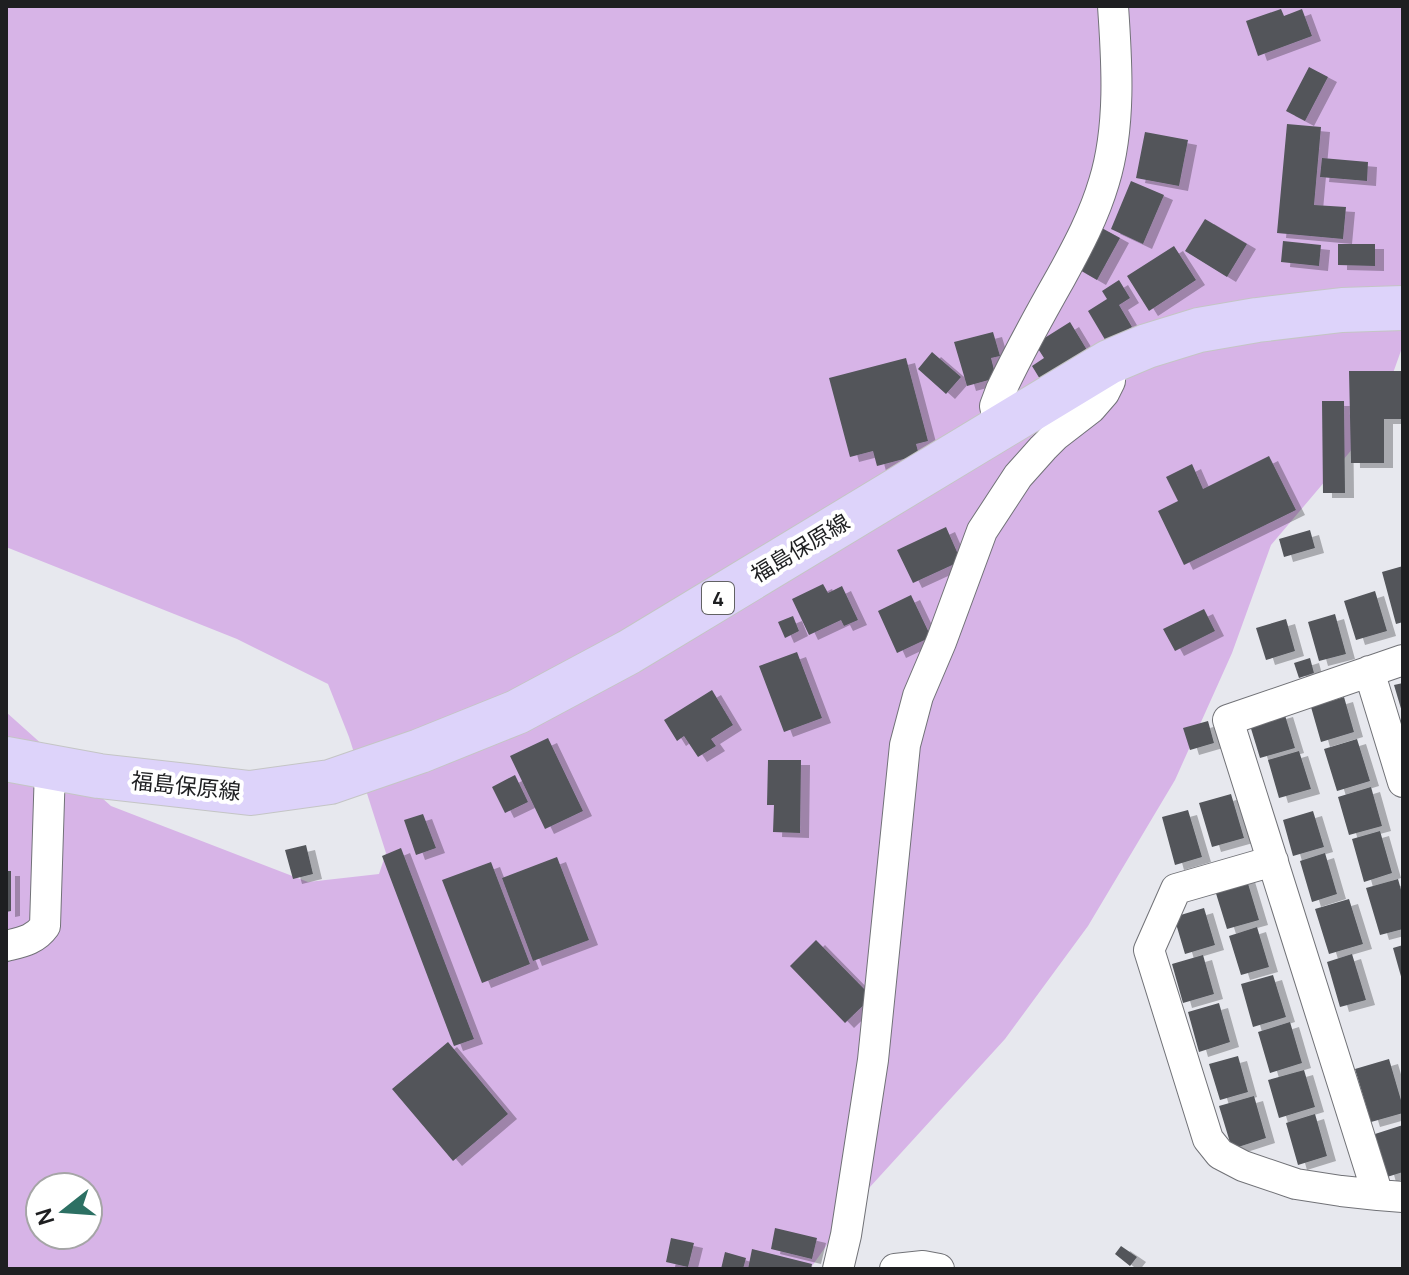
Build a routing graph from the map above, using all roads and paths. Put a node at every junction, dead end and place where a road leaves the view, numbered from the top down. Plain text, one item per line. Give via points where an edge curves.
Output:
1 (1113, 6) edge
2 (1403, 308) edge
3 (1109, 362) junction
4 (1000, 429) junction
5 (1403, 660) edge
6 (1369, 671) junction
7 (6, 759) edge
8 (50, 768) junction
9 (1403, 782) edge
10 (1273, 861) junction
11 (6, 946) edge
12 (1390, 1196) edge
13 (838, 1269) edge
14 (895, 1269) edge
15 (939, 1269) edge

1 - 4 street via 1115,113 1105,179 1086,231 1001,390 995,406
2 - 3 main road, 福島保原線 / 4 via 1342,310 1199,330
3 - 4 main road, 福島保原線 / 4
3 - 13 street via 1110,381 1104,393 1018,476 982,531 918,696 905,745 873,1060
4 - 8 main road, 福島保原線 / 4 via 629,652 517,712 420,751 330,782 250,793
5 - 6 street
6 - 9 street
6 - 10 street via 1228,720
7 - 8 main road, 福島保原線 / 4
8 - 11 street via 45,926 40,934
10 - 12 street
10 - 12 street via 1176,889 1149,950 1208,1139 1220,1154 1243,1166 1296,1184
14 - 15 street

